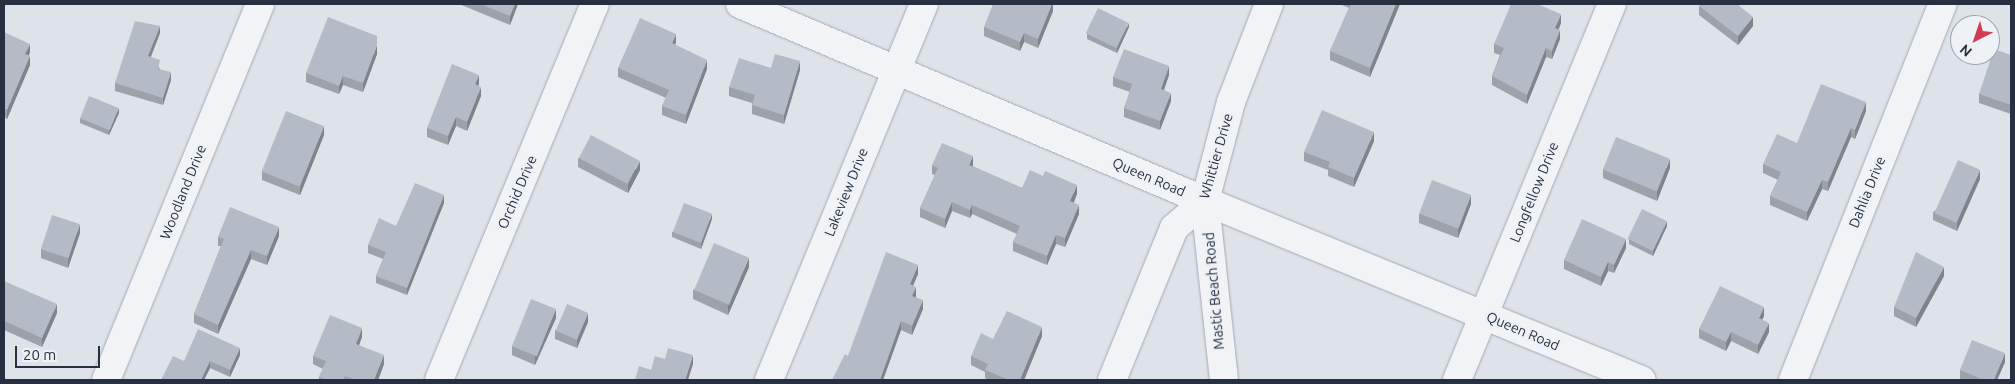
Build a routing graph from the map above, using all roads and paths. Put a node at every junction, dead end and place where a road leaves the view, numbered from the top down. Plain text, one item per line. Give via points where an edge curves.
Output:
1 (260, 4) edge
2 (595, 4) edge
3 (740, 4) edge
4 (924, 4) edge
5 (1269, 4) edge
6 (1612, 4) edge
7 (1943, 4) edge
8 (896, 70) junction
9 (1205, 201) junction
10 (1484, 314) junction
11 (106, 380) edge
12 (439, 380) edge
13 (768, 380) edge
14 (1112, 380) edge
15 (1224, 380) edge
16 (1457, 380) edge
17 (1642, 380) edge
18 (1792, 380) edge

1 - 11 street, Woodland Drive
2 - 12 street, Orchid Drive
3 - 8 street, Queen Road
4 - 8 street, Lakeview Drive
5 - 9 street, Whittier Drive via 1231,102
6 - 10 street, Longfellow Drive
7 - 18 street, Dahlia Drive
8 - 9 street, Queen Road
8 - 13 street, Lakeview Drive
9 - 10 street, Queen Road
9 - 14 street, Whittier Drive via 1174,228
9 - 15 street, Mastic Beach Road
10 - 16 street, Longfellow Drive
10 - 17 street, Queen Road

